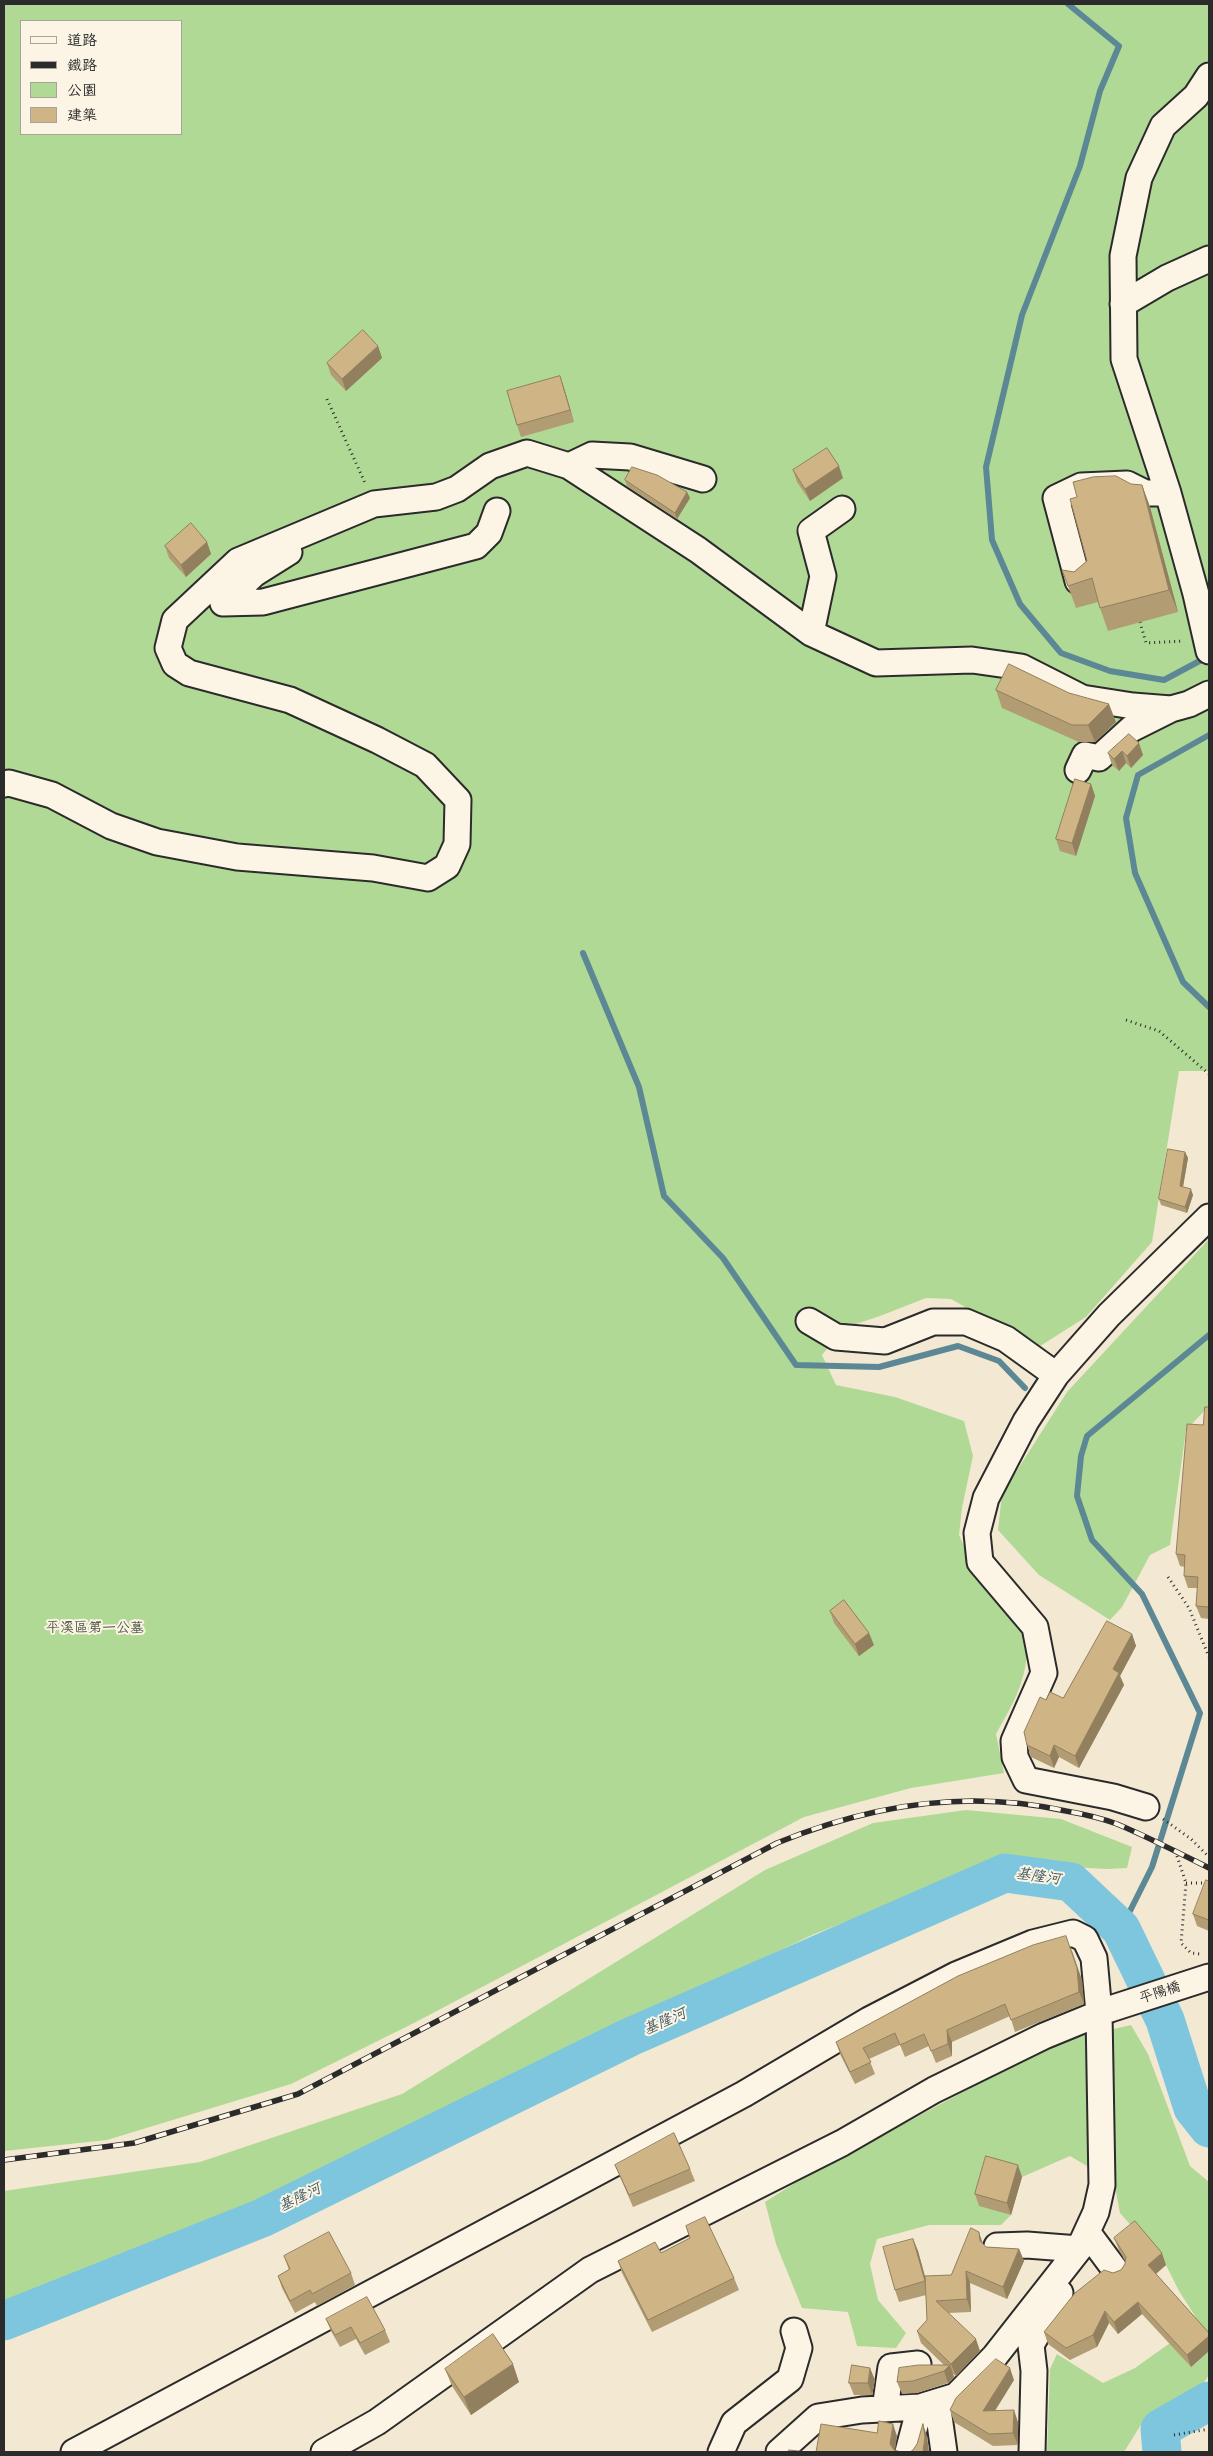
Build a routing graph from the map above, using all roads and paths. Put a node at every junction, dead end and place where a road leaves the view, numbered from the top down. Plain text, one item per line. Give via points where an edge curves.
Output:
1 (1209, 76) edge
2 (1209, 260) edge
3 (1123, 304) junction
4 (327, 400) dead end
5 (569, 466) junction
6 (704, 479) dead end
7 (1168, 493) junction
8 (374, 504) junction
9 (842, 509) dead end
10 (497, 511) dead end
11 (337, 519) junction
12 (1078, 581) edge
13 (1140, 622) dead end
14 (810, 633) junction
15 (1174, 642) dead end
16 (1208, 645) edge
17 (1209, 694) edge
18 (1171, 709) junction
19 (1078, 770) dead end
20 (4, 784) edge
21 (1126, 1020) dead end
22 (1209, 1074) edge
23 (1209, 1217) edge
24 (809, 1321) dead end
25 (1056, 1375) junction
26 (1168, 1577) dead end
27 (1209, 1658) edge
28 (1146, 1807) joint
29 (1177, 1856) dead end
30 (1209, 1857) edge
31 (1186, 1883) junction
32 (1209, 1883) edge
33 (1191, 1953) dead end
34 (1209, 1977) edge
35 (1104, 2011) junction
36 (997, 2246) edge
37 (1077, 2249) junction
38 (1116, 2271) edge
39 (794, 2331) dead end
40 (918, 2364) edge
41 (929, 2404) junction
42 (885, 2409) junction
43 (1209, 2430) edge
44 (1174, 2435) dead end
45 (74, 2452) edge
46 (324, 2452) edge
47 (721, 2452) edge
48 (779, 2452) edge
49 (908, 2452) edge
50 (944, 2452) edge
51 (1032, 2452) edge

1 - 3 street via 1196,96 1163,126 1139,178 1123,256
2 - 3 street via 1167,278
3 - 7 street via 1124,359
4 - 8 path
5 - 6 street via 592,455 630,457
5 - 8 street via 527,453 490,466 457,489 443,494
5 - 14 street via 698,550
7 - 12 street via 1145,493 1127,484 1081,486 1056,498
7 - 16 street
8 - 11 street
9 - 14 street via 811,531 823,576
10 - 11 street via 489,533 476,546 264,602 223,603 254,574 332,530
11 - 20 street via 238,561 175,620 168,648 175,664 190,673 290,700 426,765 458,800 457,844 447,866 428,878 373,868 237,857 157,842 111,826 52,795
13 - 15 path via 1146,643
14 - 18 street via 876,663 972,660 1021,667 1082,698
17 - 18 street
18 - 19 street via 1131,729 1099,758 1085,755
21 - 22 path via 1159,1031
23 - 25 street via 1109,1315
24 - 25 street via 836,1337 885,1341 933,1322 966,1322 1006,1339
25 - 28 street via 1026,1420 986,1498 977,1533 980,1562 1035,1627 1044,1673 1014,1740 1014,1757 1026,1780 1113,1797
26 - 27 path via 1189,1608
28 - 30 path via 1191,1839
29 - 31 path
31 - 32 path
31 - 33 path via 1181,1943
34 - 35 street, 平陽橋
35 - 37 street via 1102,2185 1096,2212
35 - 45 street via 1094,1958 1085,1939 1073,1933 1033,1943 956,1975 870,2020 744,2094
35 - 46 street, 平陽橋 via 1044,2036 934,2090 842,2142 590,2270 377,2422
36 - 37 street
37 - 38 street
37 - 41 street via 995,2356 956,2396
37 - 51 street via 1063,2288 1031,2345 1034,2371
39 - 47 street via 798,2348 790,2379 734,2423
40 - 42 street via 891,2367
41 - 42 street
41 - 49 street
41 - 50 street
42 - 48 street via 818,2417
43 - 44 path

